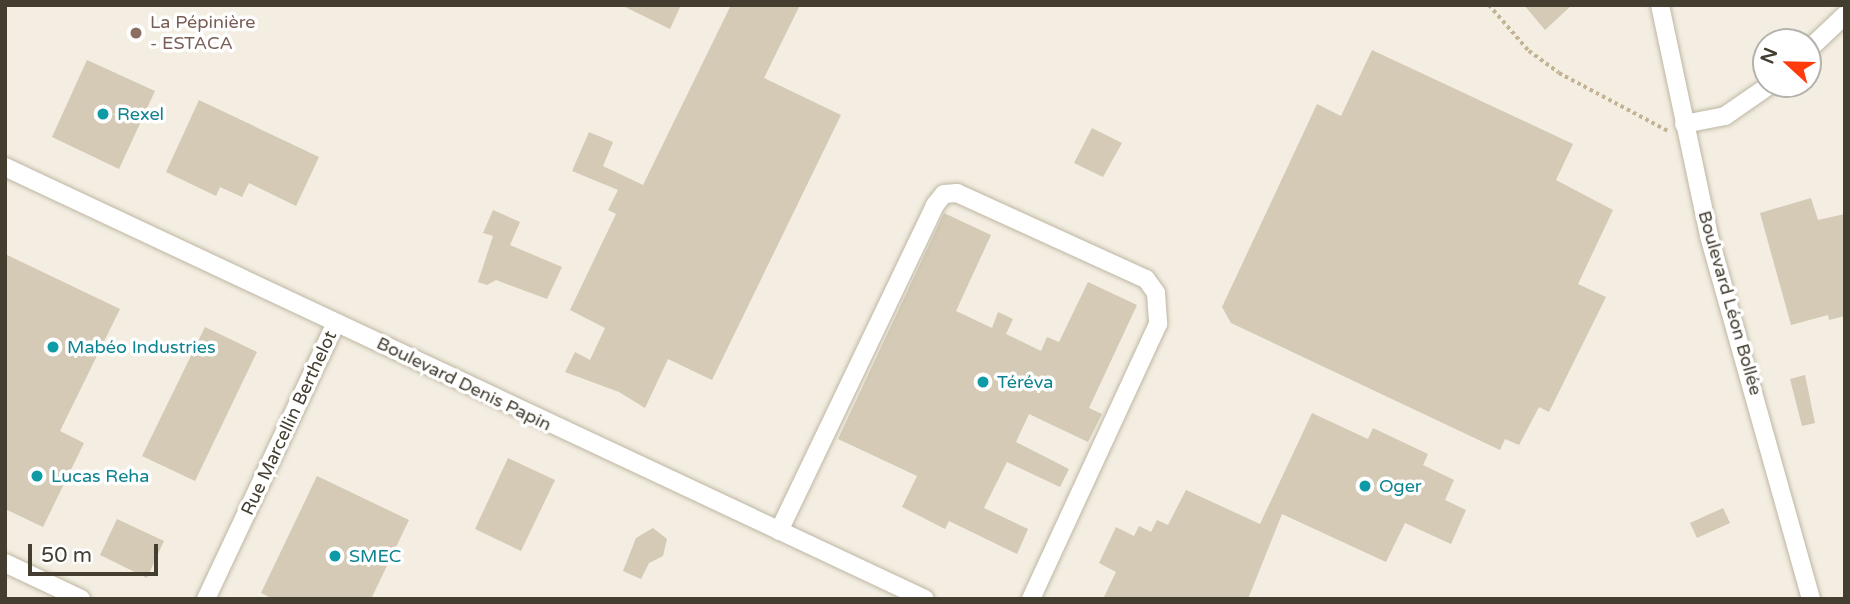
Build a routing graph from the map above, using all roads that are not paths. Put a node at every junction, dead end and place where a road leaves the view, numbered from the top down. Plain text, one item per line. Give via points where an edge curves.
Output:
1 (1660, 5) edge
2 (1845, 15) edge
3 (1822, 37) edge
4 (1752, 97) edge
5 (1685, 131) junction
6 (5, 167) edge
7 (336, 323) junction
8 (779, 531) junction
9 (5, 563) edge
10 (81, 599) edge
11 (206, 599) edge
12 (925, 599) edge
13 (1031, 599) edge
14 (1811, 599) edge

1 - 5 street, Boulevard Léon Bollée
2 - 3 street
4 - 5 street via 1725,116
5 - 14 street, Boulevard Léon Bollée via 1709,236
6 - 7 street, Boulevard Denis Papin
7 - 8 street, Boulevard Denis Papin
7 - 11 street, Rue Marcellin Berthelot
8 - 12 street, Boulevard Denis Papin
8 - 13 street via 935,205 944,194 957,193 1146,279 1156,293 1157,324
9 - 10 street

